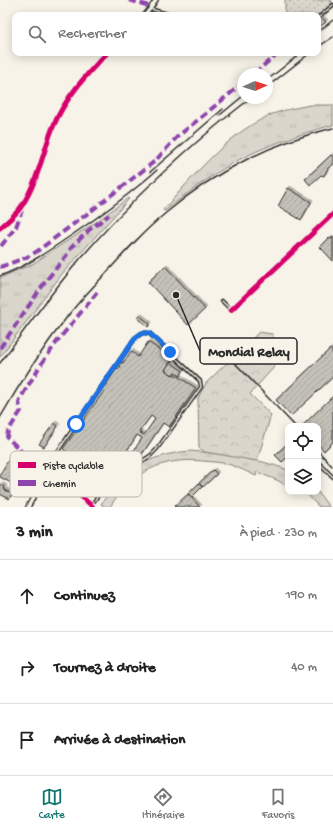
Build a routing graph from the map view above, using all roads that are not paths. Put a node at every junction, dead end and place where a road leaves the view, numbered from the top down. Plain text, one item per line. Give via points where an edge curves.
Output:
1 (156, 0) edge
2 (333, 5) edge
3 (150, 9) junction
4 (147, 12) edge
5 (161, 12) edge
6 (321, 15) edge
7 (104, 56) edge
8 (333, 214) edge
9 (0, 228) edge
10 (222, 301) dead end
11 (231, 310) joint
12 (58, 451) edge
13 (142, 461) edge
14 (321, 465) edge
15 (333, 477) edge
16 (33, 497) edge
17 (81, 497) edge
18 (98, 497) edge
19 (92, 506) edge
20 (28, 507) edge

1 - 3 street
2 - 6 lane
3 - 4 street
3 - 5 lane
7 - 9 street via 66,102 53,126 23,204
8 - 11 street
10 - 11 lane
12 - 13 lane via 135,338 142,333 149,333 200,381 201,387 157,449
14 - 15 lane
16 - 20 street
17 - 19 street
18 - 19 lane

